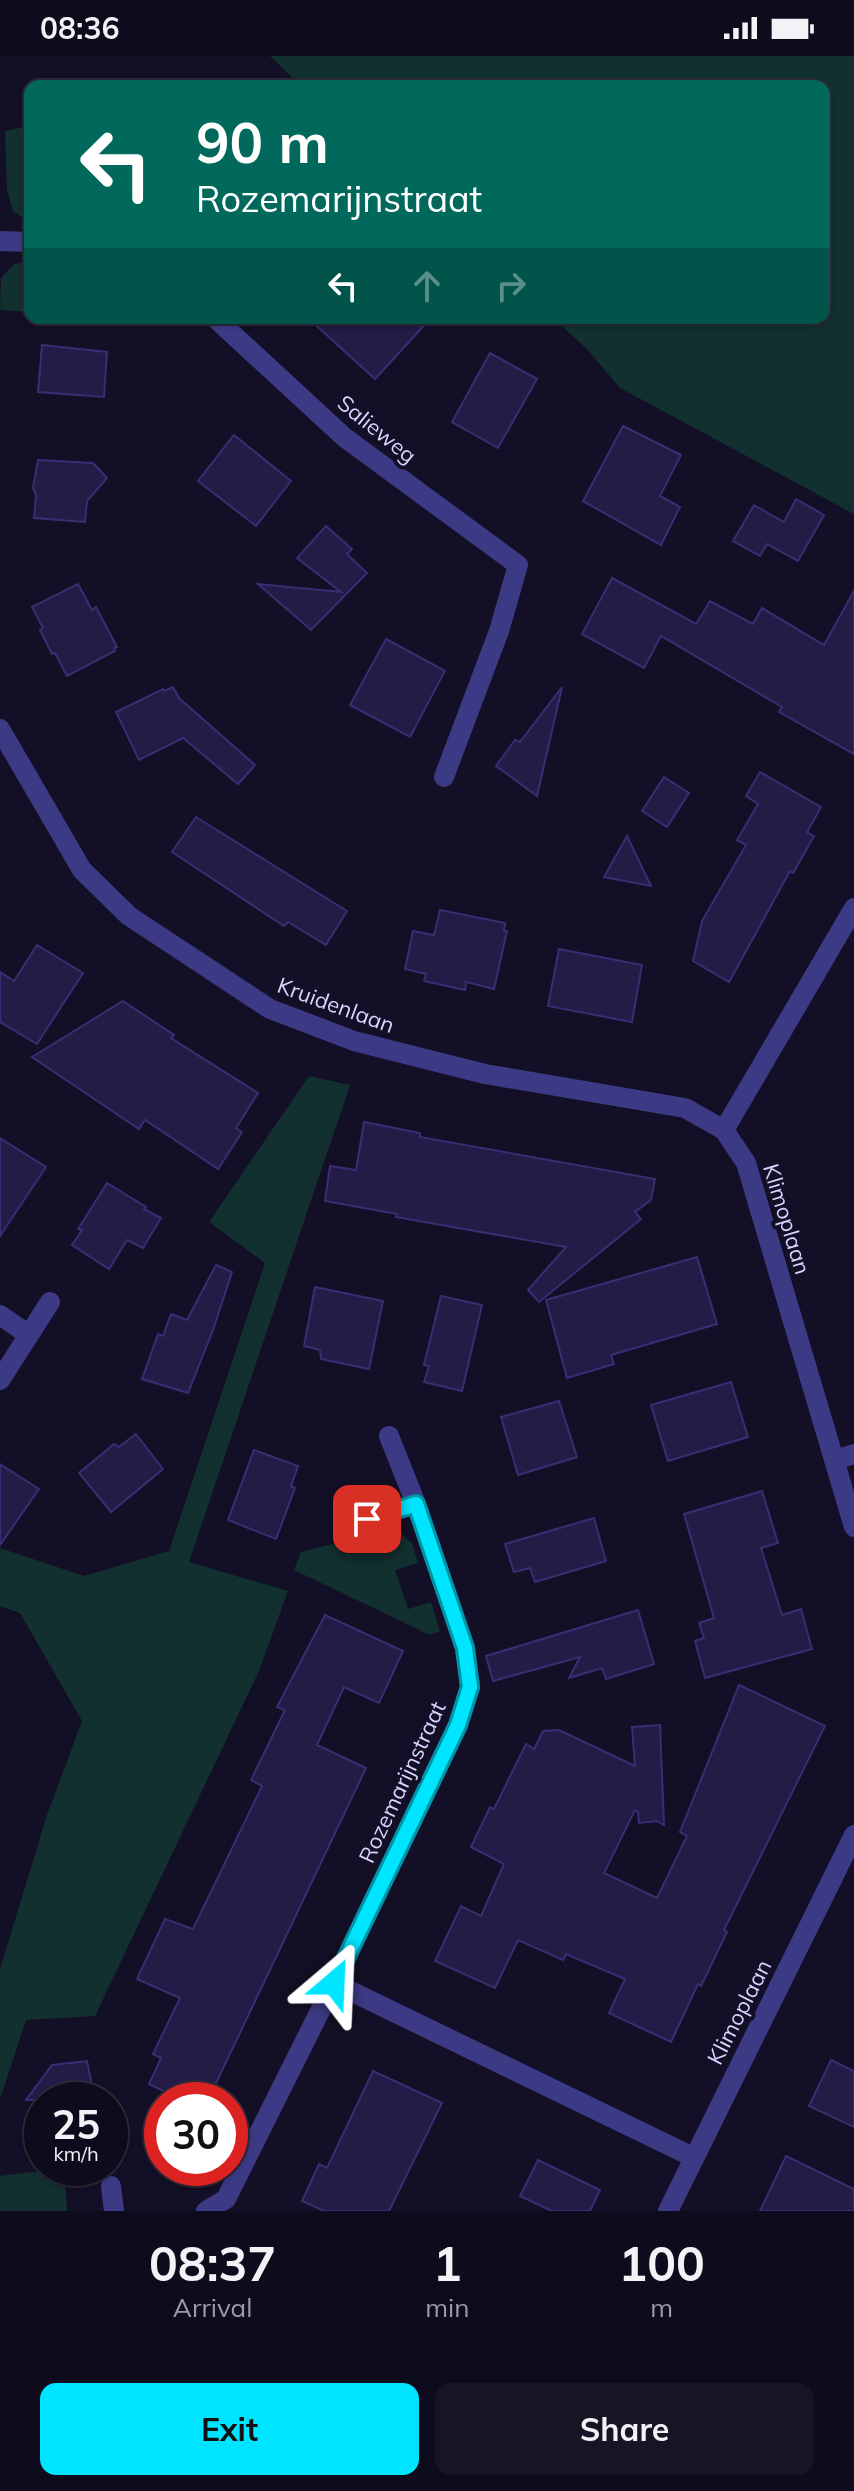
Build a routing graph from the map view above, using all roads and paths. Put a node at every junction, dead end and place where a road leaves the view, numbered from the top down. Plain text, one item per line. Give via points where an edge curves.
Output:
1 (0, 241) edge
2 (24, 242) edge
3 (222, 324) edge
4 (0, 729) edge
5 (444, 777) dead end
6 (854, 908) edge
7 (724, 1130) junction
8 (50, 1302) dead end
9 (0, 1315) edge
10 (29, 1335) junction
11 (0, 1380) edge
12 (389, 1436) dead end
13 (844, 1457) edge
14 (416, 1504) junction
15 (367, 1519) dead end
16 (854, 1527) edge
17 (854, 1835) edge
18 (334, 1983) junction
19 (693, 2157) junction
20 (111, 2186) dead end
21 (114, 2211) edge
22 (206, 2211) edge
23 (668, 2211) edge

1 - 2 street
3 - 5 street, Salieweg via 344,437 518,565
4 - 7 street, Kruidenlaan via 82,870 129,916 270,1009 354,1041 472,1071 685,1108
6 - 7 street
7 - 13 street, Klimoplaan via 746,1163
8 - 10 street
9 - 10 street
10 - 11 street
12 - 14 street, Rozemarijnstraat
13 - 16 street, Klimoplaan
14 - 15 street
14 - 18 street, Rozemarijnstraat via 465,1648 470,1687 458,1725
17 - 19 street, Klimoplaan
18 - 19 street
18 - 22 street, Rozemarijnstraat via 226,2199
19 - 23 street, Klimoplaan
20 - 21 street

